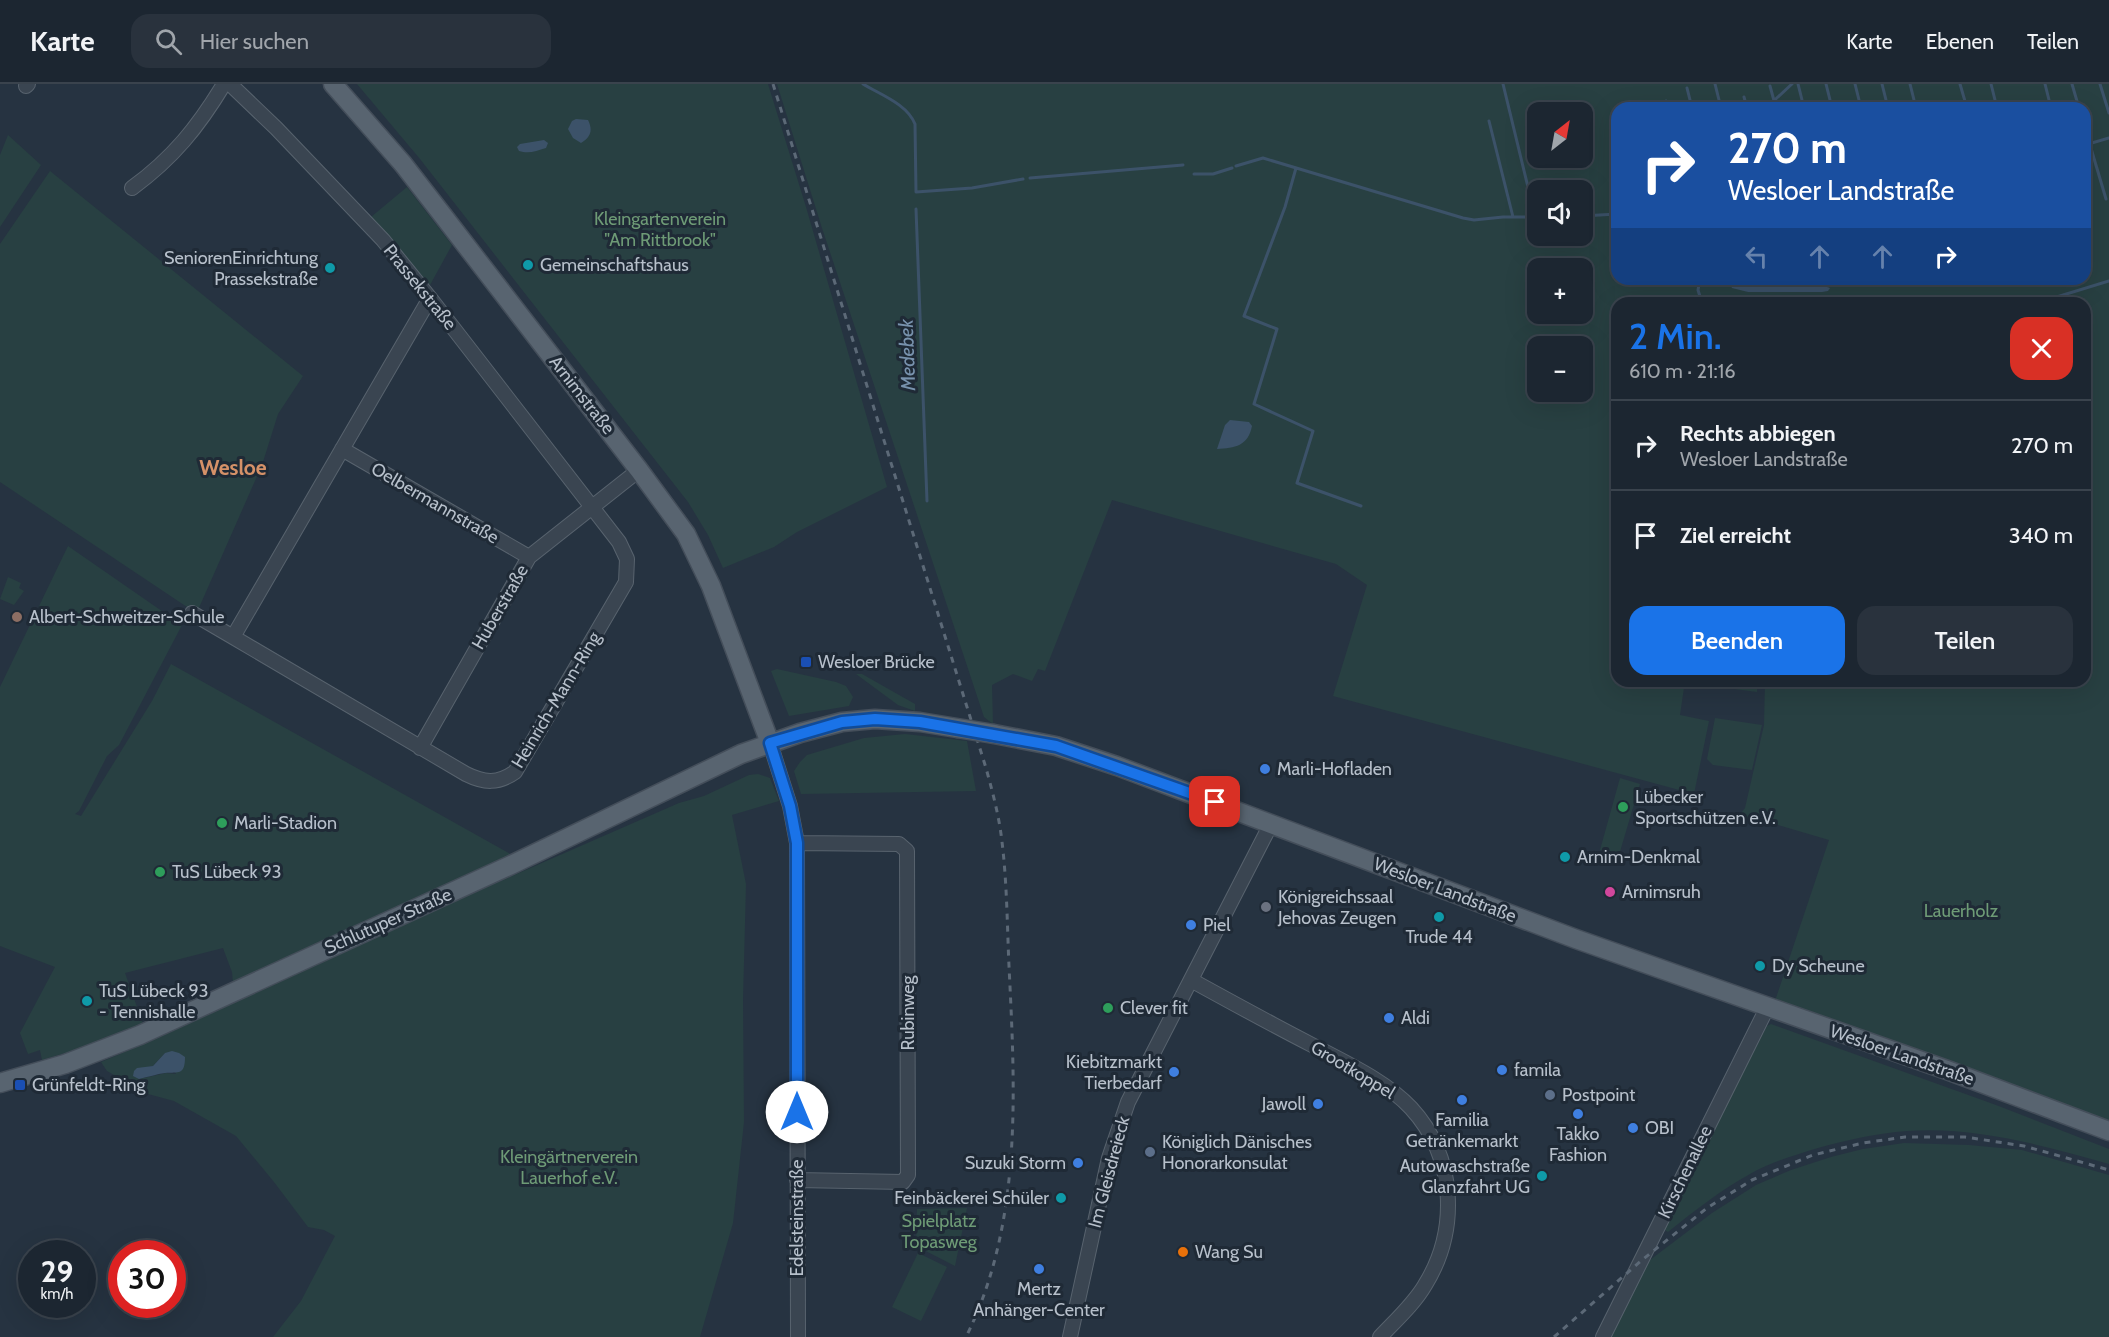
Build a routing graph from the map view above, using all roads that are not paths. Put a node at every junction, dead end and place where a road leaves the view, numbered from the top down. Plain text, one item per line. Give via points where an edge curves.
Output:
1 (224, 84) edge
2 (230, 84) edge
3 (333, 84) edge
4 (132, 188) dead end
5 (430, 298) junction
6 (342, 449) junction
7 (639, 470) junction
8 (591, 506) junction
9 (529, 557) junction
10 (192, 613) dead end
11 (233, 638) junction
12 (770, 743) junction
13 (420, 748) junction
14 (1271, 824) junction
15 (797, 843) junction
16 (1191, 980) junction
17 (1767, 1008) junction
18 (0, 1083) edge
19 (2109, 1131) edge
20 (797, 1180) junction
21 (798, 1337) edge
22 (1070, 1337) edge
23 (1380, 1337) edge
24 (1603, 1337) edge

1 - 4 street via 181,146
2 - 5 street, Prassekstraße via 365,222
3 - 7 main road, Arnimstraße via 403,164
5 - 6 street
5 - 8 street, Prassekstraße
6 - 9 street, Oelbermannstraße
6 - 11 street
7 - 8 street, Huberstraße
7 - 12 main road, Arnimstraße via 686,534 711,586
8 - 9 street, Huberstraße
8 - 13 street, Heinrich-Mann-Ring via 627,559 626,582 515,772 504,780 477,780
9 - 13 street, Huberstraße
10 - 11 street, Heinrich-Mann-Ring
11 - 13 street, Heinrich-Mann-Ring
12 - 14 main road, Wesloer Landstraße, bridge via 842,722 920,722 1056,746
12 - 15 street, Edelsteinstraße
12 - 18 main road, Schlutuper Straße via 140,1035 65,1064
14 - 16 street, Im Gleisdreieck
14 - 17 main road, Wesloer Landstraße
15 - 20 street, Edelsteinstraße
15 - 20 street, Rubinweg via 899,844 908,851 908,1175 903,1182
16 - 22 street, Im Gleisdreieck via 1137,1083 1114,1138
16 - 23 street, Grootkoppel via 1364,1073 1410,1107 1432,1137 1449,1192 1447,1229 1436,1265 1424,1287
17 - 19 main road, Wesloer Landstraße
17 - 24 street, Kirschenallee
20 - 21 street, Edelsteinstraße

